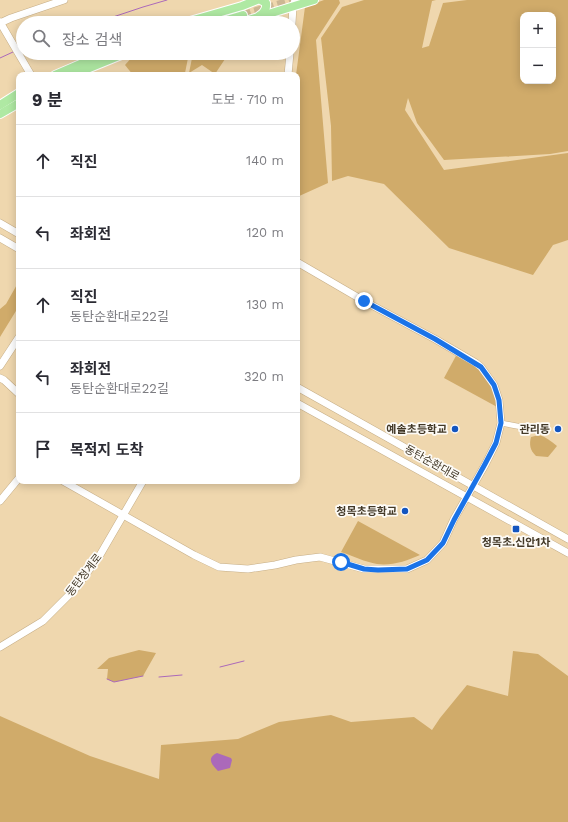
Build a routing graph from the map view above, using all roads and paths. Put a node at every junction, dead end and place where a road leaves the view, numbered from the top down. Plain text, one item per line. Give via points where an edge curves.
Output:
1 (64, 0) edge
2 (251, 0) edge
3 (257, 0) edge
4 (262, 0) edge
5 (314, 0) edge
6 (294, 3) edge
7 (241, 14) edge
8 (16, 16) edge
9 (17, 16) edge
10 (228, 16) edge
11 (258, 16) edge
12 (260, 16) edge
13 (293, 16) edge
14 (0, 22) edge
15 (16, 49) edge
16 (23, 60) edge
17 (90, 60) edge
18 (109, 60) edge
19 (289, 60) edge
20 (30, 72) edge
21 (62, 72) edge
22 (79, 72) edge
23 (288, 72) edge
24 (16, 95) edge
25 (0, 104) edge
26 (16, 105) edge
27 (0, 114) edge
28 (0, 223) edge
29 (16, 232) edge
30 (0, 238) edge
31 (16, 247) edge
32 (300, 264) edge
33 (16, 342) edge
34 (0, 366) edge
35 (0, 378) edge
36 (300, 389) edge
37 (16, 391) edge
38 (300, 405) edge
39 (501, 423) junction
40 (522, 427) tunnel mouth
41 (16, 482) edge
42 (68, 484) edge
43 (141, 484) edge
44 (472, 486) junction
45 (466, 497) junction
46 (0, 501) edge
47 (124, 515) junction
48 (568, 540) edge
49 (568, 553) edge
50 (0, 647) edge

1 - 9 street
2 - 7 main road
3 - 7 main road
4 - 11 main road via 266,3 266,9
5 - 6 main road
6 - 12 main road
6 - 13 street
7 - 10 main road
8 - 14 street
14 - 15 street
16 - 20 street
17 - 21 main road
18 - 22 main road
19 - 23 street
24 - 25 main road
26 - 27 main road
28 - 29 street
30 - 31 street
32 - 39 street via 481,367 494,385 499,400
33 - 34 street
35 - 37 street
36 - 44 street, 동탄순환대로
38 - 45 street, 동탄순환대로
39 - 40 street
39 - 44 street via 496,443
41 - 46 street
42 - 47 street
43 - 47 street, 동탄청계로
44 - 45 street
44 - 48 street, 동탄순환대로
45 - 47 street via 443,543 427,560 407,569 364,569 320,557 248,569 219,567
45 - 49 street, 동탄순환대로
47 - 50 street, 동탄청계로 via 76,588 43,621

